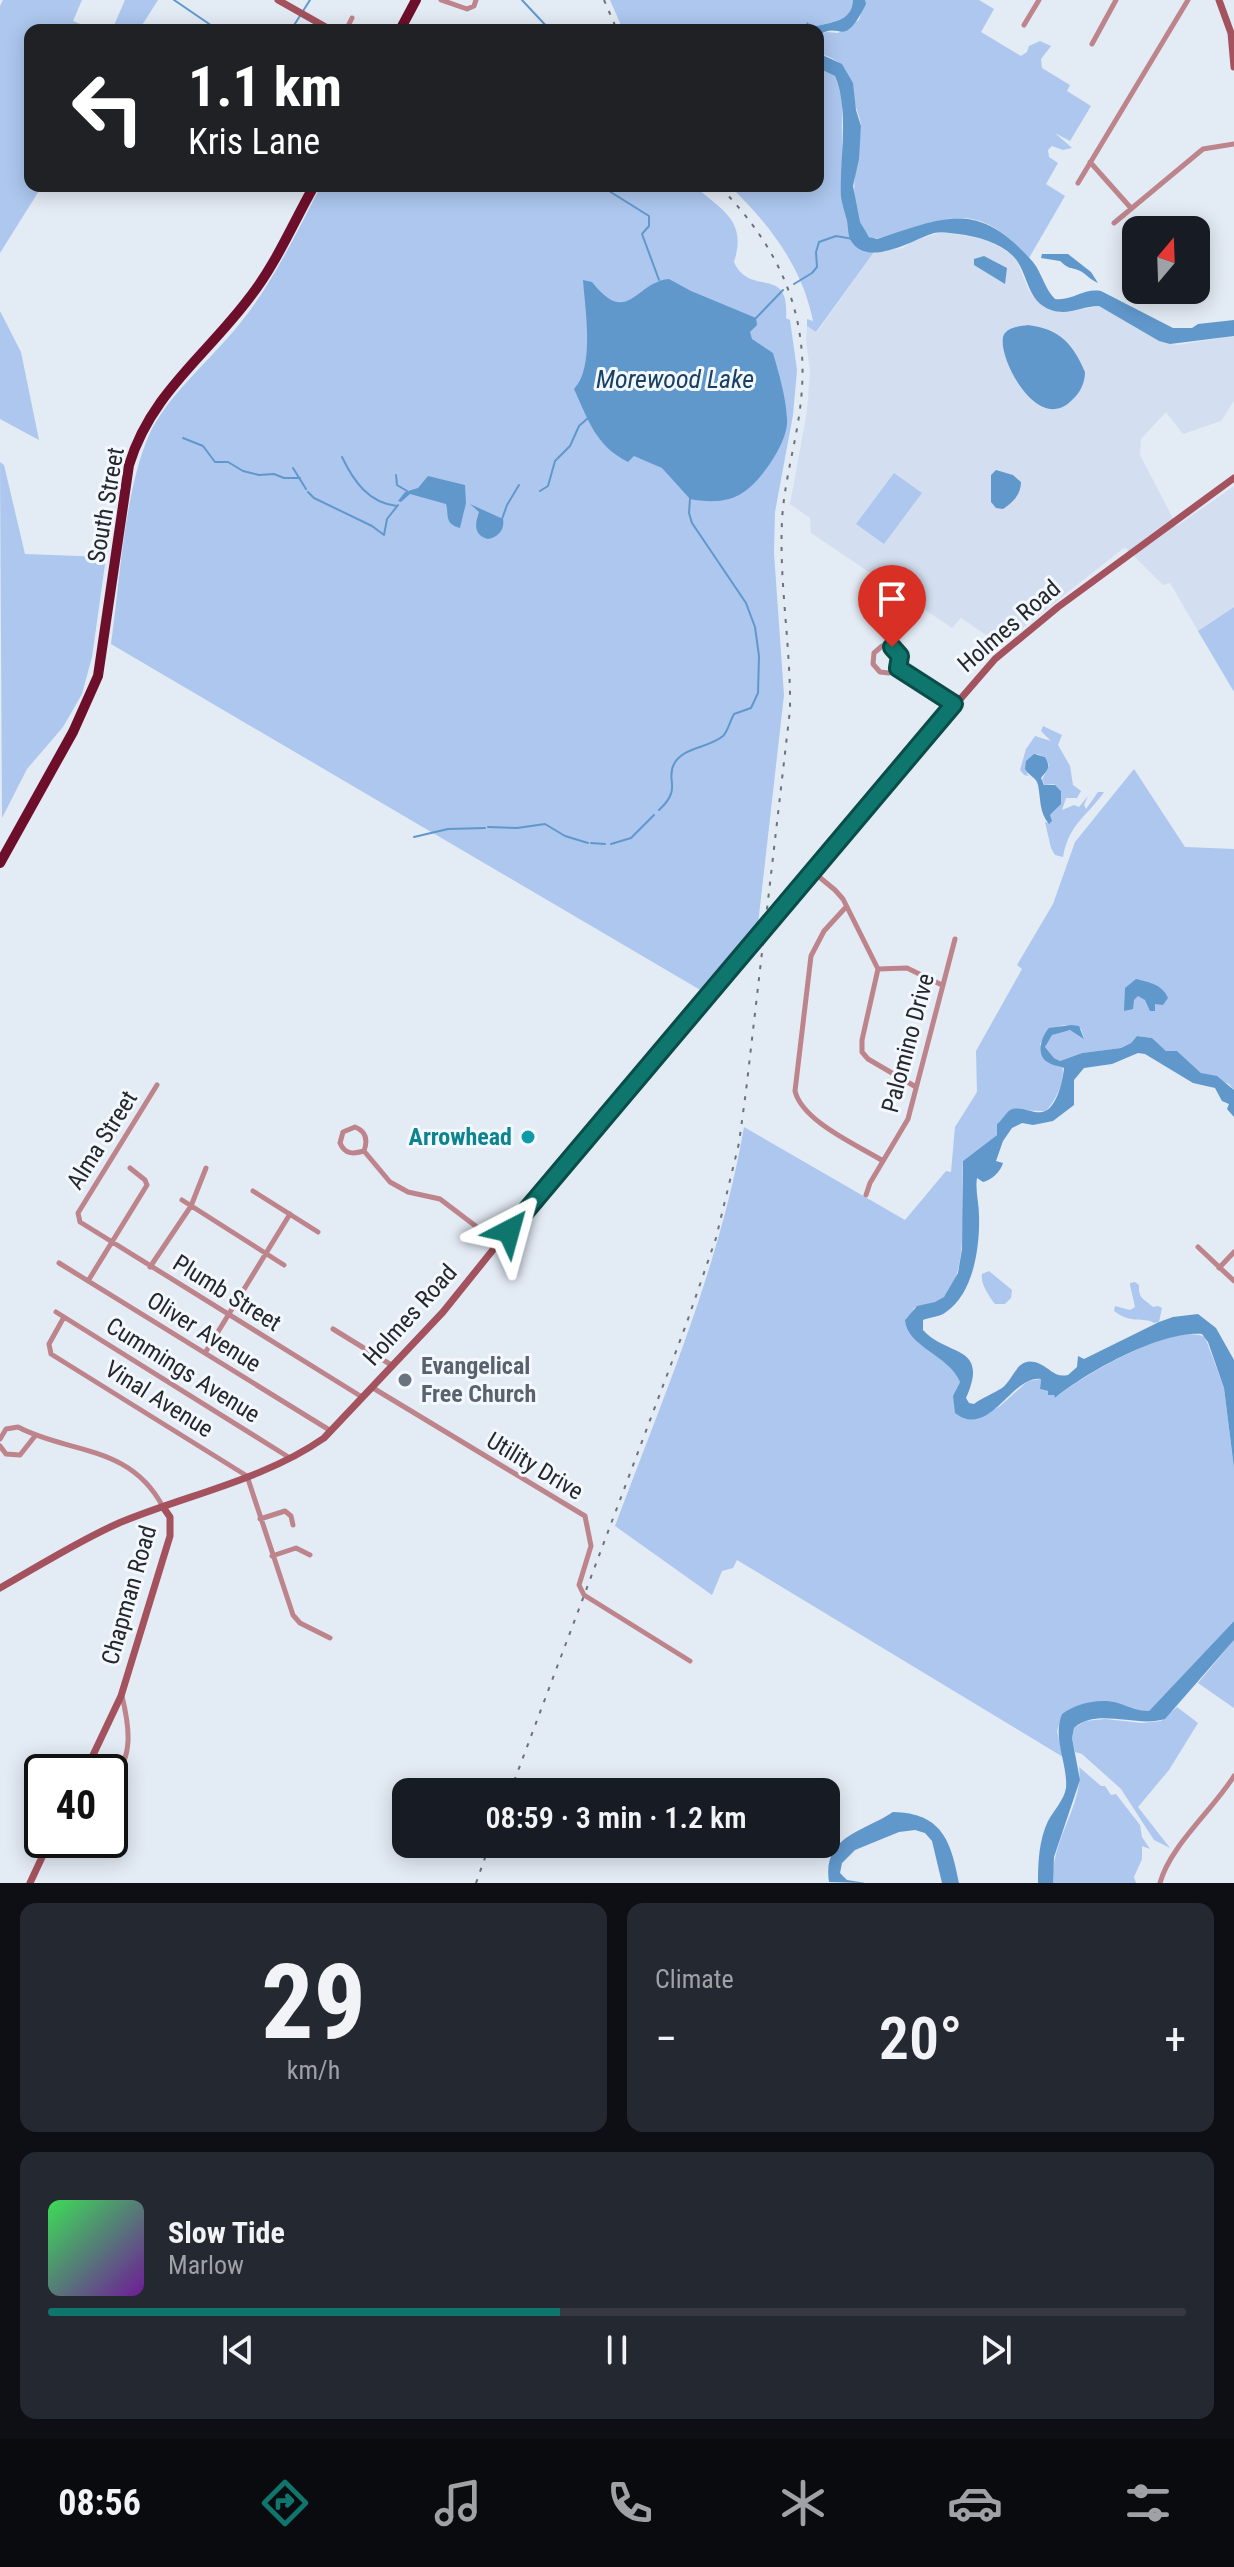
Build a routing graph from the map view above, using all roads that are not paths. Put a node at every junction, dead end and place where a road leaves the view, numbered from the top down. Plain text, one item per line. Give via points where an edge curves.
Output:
1 (278, 0) edge
2 (416, 0) edge
3 (441, 0) edge
4 (476, 0) edge
5 (1039, 0) edge
6 (1116, 0) edge
7 (1188, 0) edge
8 (1219, 0) edge
9 (352, 18) dead end
10 (314, 24) edge
11 (349, 24) edge
12 (403, 24) edge
13 (1024, 25) dead end
14 (1092, 44) dead end
15 (1234, 67) edge
16 (1234, 144) edge
17 (1090, 162) junction
18 (1078, 183) dead end
19 (311, 192) edge
20 (1130, 207) junction
21 (1114, 223) dead end
22 (1234, 478) edge
23 (898, 668) junction
24 (954, 704) junction
25 (0, 863) edge
26 (812, 871) junction
27 (846, 907) junction
28 (955, 939) dead end
29 (878, 969) junction
30 (942, 985) junction
31 (157, 1085) dead end
32 (916, 1087) junction
33 (364, 1151) junction
34 (883, 1161) junction
35 (130, 1168) dead end
36 (206, 1168) dead end
37 (253, 1191) dead end
38 (866, 1195) dead end
39 (182, 1200) dead end
40 (191, 1206) junction
41 (78, 1213) joint
42 (290, 1214) junction
43 (318, 1232) dead end
44 (112, 1243) junction
45 (498, 1243) junction
46 (1198, 1247) dead end
47 (1234, 1252) edge
48 (265, 1253) junction
49 (59, 1263) dead end
50 (284, 1265) dead end
51 (150, 1267) junction
52 (1219, 1268) junction
53 (88, 1281) junction
54 (1234, 1281) edge
55 (56, 1312) dead end
56 (228, 1314) junction
57 (64, 1317) junction
58 (333, 1329) dead end
59 (205, 1353) junction
60 (393, 1366) junction
61 (373, 1388) junction
62 (363, 1398) junction
63 (331, 1431) junction
64 (35, 1436) junction
65 (0, 1439) edge
66 (0, 1446) edge
67 (290, 1458) junction
68 (247, 1476) junction
69 (163, 1507) junction
70 (260, 1519) junction
71 (293, 1525) dead end
72 (310, 1555) dead end
73 (272, 1556) junction
74 (0, 1588) edge
75 (330, 1638) dead end
76 (690, 1661) dead end
77 (121, 1696) junction
78 (94, 1754) edge
79 (126, 1754) edge
80 (1234, 1776) edge
81 (42, 1858) edge
82 (30, 1883) edge
83 (1160, 1883) edge

1 - 10 street
2 - 12 highway
3 - 4 street via 467,9
5 - 13 street
6 - 14 street
7 - 17 street
8 - 15 street via 1231,33
9 - 11 street
16 - 20 street via 1206,146
17 - 18 street
17 - 20 street
19 - 25 highway, South Street via 259,285 168,391 142,430 129,465 98,676
20 - 21 street
22 - 24 street, Holmes Road via 1058,607 995,659
23 - 23 street via 889,673 878,670 872,660 876,650 885,645 895,648
23 - 24 street
24 - 26 street, Holmes Road
26 - 27 street
26 - 45 street, Holmes Road, bridge
27 - 29 street
27 - 34 street via 811,956 795,1091 810,1116
28 - 30 street, Palomino Drive
29 - 30 street via 907,968
29 - 32 street via 862,1052
30 - 32 street, Palomino Drive
31 - 41 street, Alma Street
32 - 34 street, Palomino Drive via 906,1124
33 - 33 street via 363,1132 355,1127 343,1132 344,1150
33 - 45 street via 390,1182 440,1199
34 - 38 street, Palomino Drive
35 - 44 street via 147,1183
36 - 40 street
37 - 42 street
39 - 40 street
40 - 48 street
40 - 51 street
41 - 44 street, Plumb Street via 80,1222
42 - 43 street
42 - 48 street
44 - 51 street, Plumb Street
44 - 53 street
45 - 60 street, Holmes Road
46 - 52 street
47 - 52 street
48 - 50 street
48 - 56 street
49 - 53 street, Oliver Avenue
51 - 56 street, Plumb Street
52 - 54 street
53 - 59 street, Oliver Avenue
55 - 57 street, Cummings Avenue
56 - 59 street
56 - 62 street, Plumb Street
57 - 67 street, Cummings Avenue
57 - 68 street, Vinal Avenue via 49,1344 51,1354
58 - 60 street
59 - 63 street, Oliver Avenue
60 - 61 street, Holmes Road
61 - 62 street, Holmes Road
61 - 76 street, Utility Drive via 585,1516 591,1546 579,1585 584,1595
62 - 63 street, Holmes Road
63 - 67 street, Holmes Road
64 - 65 street via 13,1426
64 - 66 street via 20,1455 6,1454
64 - 69 street via 114,1460 155,1492
67 - 68 street, Holmes Road
68 - 69 street, Holmes Road
68 - 70 street
69 - 74 street, Holmes Road via 114,1526
69 - 77 street, Chapman Road via 170,1517 170,1536
70 - 71 street via 285,1511
70 - 73 street
72 - 73 street via 296,1548
73 - 75 street via 293,1615
77 - 78 street, Chapman Road
77 - 79 street via 128,1728
80 - 83 street via 1172,1855
81 - 82 street

